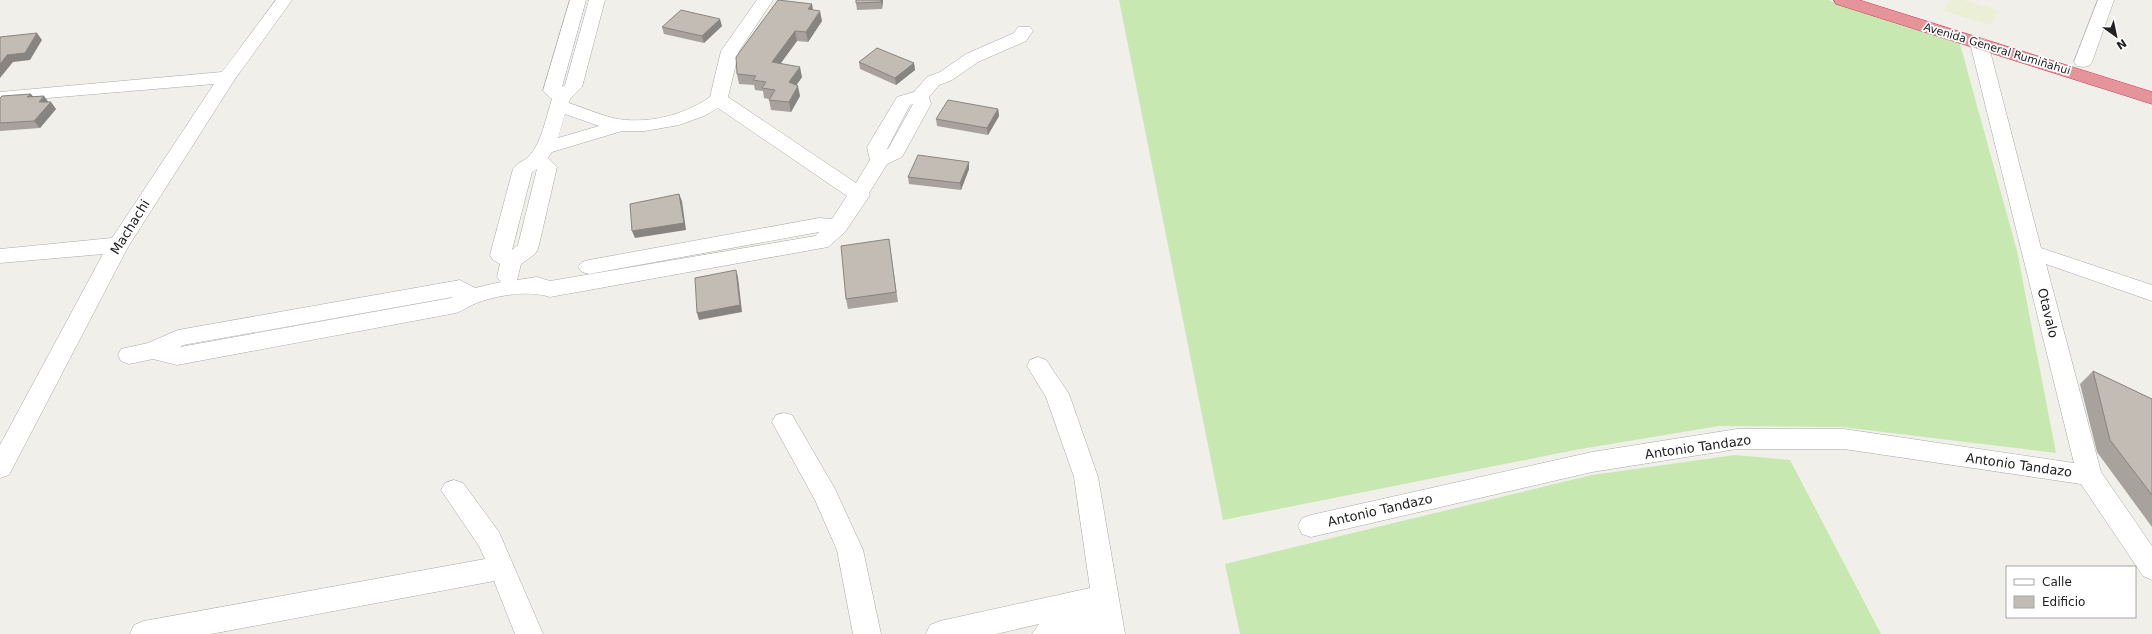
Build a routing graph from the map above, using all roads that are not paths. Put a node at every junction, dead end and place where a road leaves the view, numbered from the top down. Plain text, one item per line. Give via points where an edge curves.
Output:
1 (284, 0) edge
2 (578, 0) edge
3 (597, 0) edge
4 (765, 0) edge
5 (1842, 0) edge
6 (1888, 0) edge
7 (2106, 0) edge
8 (1032, 29) dead end
9 (1979, 43) junction
10 (2083, 62) junction
11 (227, 77) junction
12 (2152, 82) edge
13 (0, 97) edge
14 (2152, 98) edge
15 (718, 99) junction
16 (560, 102) junction
17 (621, 125) junction
18 (541, 154) junction
19 (860, 195) junction
20 (118, 245) junction
21 (2032, 252) junction
22 (0, 256) edge
23 (506, 289) junction
24 (2152, 293) edge
25 (129, 355) dead end
26 (1038, 366) dead end
27 (784, 422) dead end
28 (0, 468) edge
29 (2089, 475) junction
30 (454, 490) dead end
31 (1311, 526) dead end
32 (502, 568) junction
33 (2152, 568) edge
34 (1109, 617) edge
35 (144, 634) edge
36 (528, 634) edge
37 (867, 634) edge
38 (940, 634) edge
39 (1046, 634) edge

1 - 11 street, Machachi
2 - 16 street via 552,91
3 - 16 street via 573,87
4 - 15 street via 730,51
5 - 9 highway, Avenida General Rumiñahui
6 - 10 highway, Avenida General Rumiñahui
7 - 10 street
8 - 19 street via 972,58 946,76 933,81 920,96 922,104 895,153 880,160
9 - 14 highway, Avenida General Rumiñahui
9 - 21 street, Otavalo
10 - 12 highway, Avenida General Rumiñahui
11 - 13 street
11 - 20 street, Machachi
15 - 17 street via 711,106 670,121
15 - 19 street
16 - 17 street
16 - 18 street
17 - 18 street
18 - 23 street via 547,167 528,249 511,261
19 - 23 street via 838,227 821,242 550,289 537,285
20 - 22 street
20 - 28 street, Machachi
21 - 24 street
21 - 29 street, Otavalo
23 - 25 street via 472,296 456,305 176,356 153,351
26 - 34 street via 1057,394 1086,477
27 - 37 street via 826,496 850,550
29 - 31 street, Antonio Tandazo via 1844,439 1736,439 1592,462
29 - 33 street, Otavalo
30 - 32 street via 490,540
32 - 35 street
32 - 36 street
34 - 38 street
34 - 39 street

